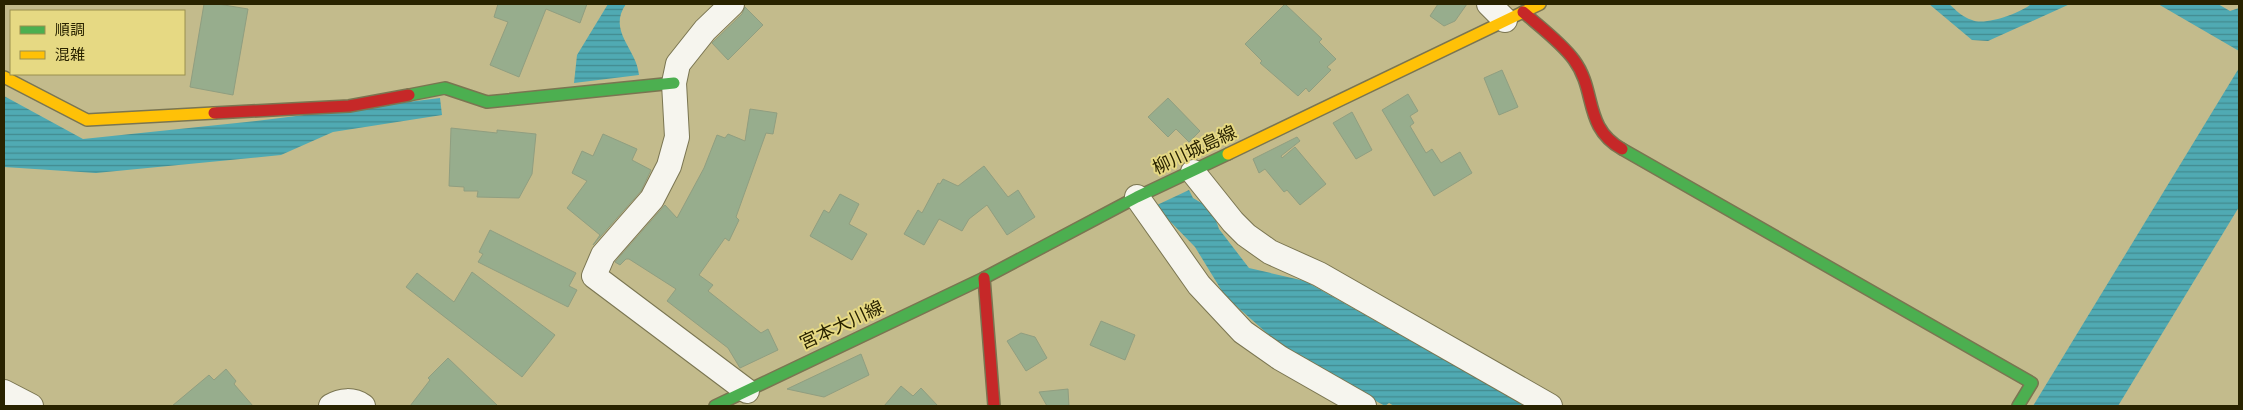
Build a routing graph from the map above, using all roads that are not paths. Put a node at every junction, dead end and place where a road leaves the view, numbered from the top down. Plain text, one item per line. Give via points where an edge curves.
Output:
1 (1540, 4) edge
2 (720, 8) edge
3 (1506, 12) edge
4 (4, 77) edge
5 (674, 83) junction
6 (1193, 172) junction
7 (1140, 196) junction
8 (984, 278) junction
9 (747, 391) junction
10 (4, 392) edge
11 (31, 406) edge
12 (331, 406) edge
13 (363, 406) edge
14 (715, 406) edge
15 (994, 406) edge
16 (1364, 406) edge
17 (1550, 406) edge
18 (2018, 406) edge

1 - 3 street, 柳川城島線
2 - 5 street via 678,64
3 - 6 street, 柳川城島線
3 - 18 street via 1574,59 1585,80 1598,128 1611,143 2032,383
4 - 5 street via 87,120 350,106 445,88 487,102
5 - 9 street via 677,137 668,166 652,199 603,255 594,276
6 - 7 street, 柳川城島線
6 - 17 street via 1233,222 1270,252 1319,274
7 - 8 street, 柳川城島線
7 - 16 street via 1199,285 1243,332 1280,358
8 - 9 street, 宮本大川線
8 - 15 street
9 - 14 street, 宮本大川線
10 - 11 street
12 - 13 street via 341,400

